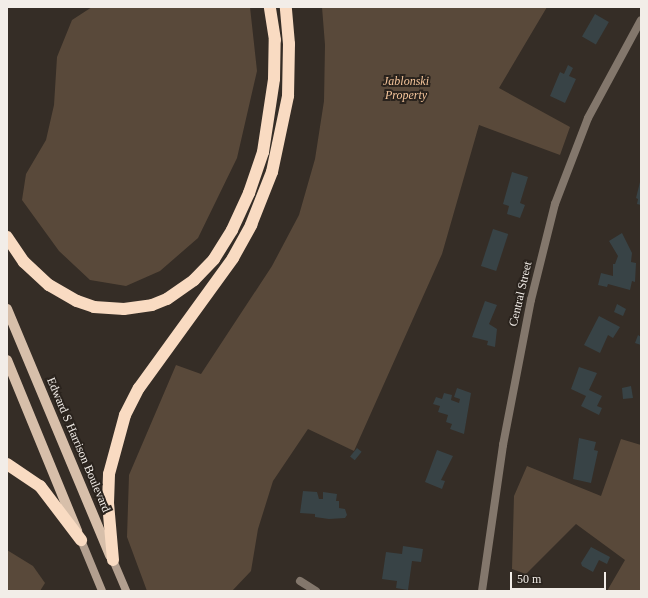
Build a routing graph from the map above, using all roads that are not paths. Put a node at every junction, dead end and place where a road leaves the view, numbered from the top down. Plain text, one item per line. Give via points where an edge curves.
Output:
1 (270, 7) edge
2 (286, 7) edge
3 (641, 20) edge
4 (7, 237) edge
5 (7, 309) edge
6 (7, 360) edge
7 (7, 464) edge
8 (81, 540) junction
9 (113, 560) junction
10 (300, 581) dead end
11 (102, 591) edge
12 (126, 591) edge
13 (316, 591) edge
14 (482, 591) edge

1 - 4 highway via 275,40 274,79 263,152 249,193 232,230 214,259 194,280 167,299 152,305 124,309 94,307 49,285 24,262
2 - 9 highway via 289,44 288,96 270,179 251,225 233,258 139,388 125,415 109,474 108,503
3 - 14 street, Central Street via 588,118 555,204 531,300 503,445
5 - 9 main road, Edward S Harrison Boulevard
6 - 8 main road
7 - 8 highway via 40,486
8 - 11 main road
9 - 12 main road, Edward S Harrison Boulevard
10 - 13 street

